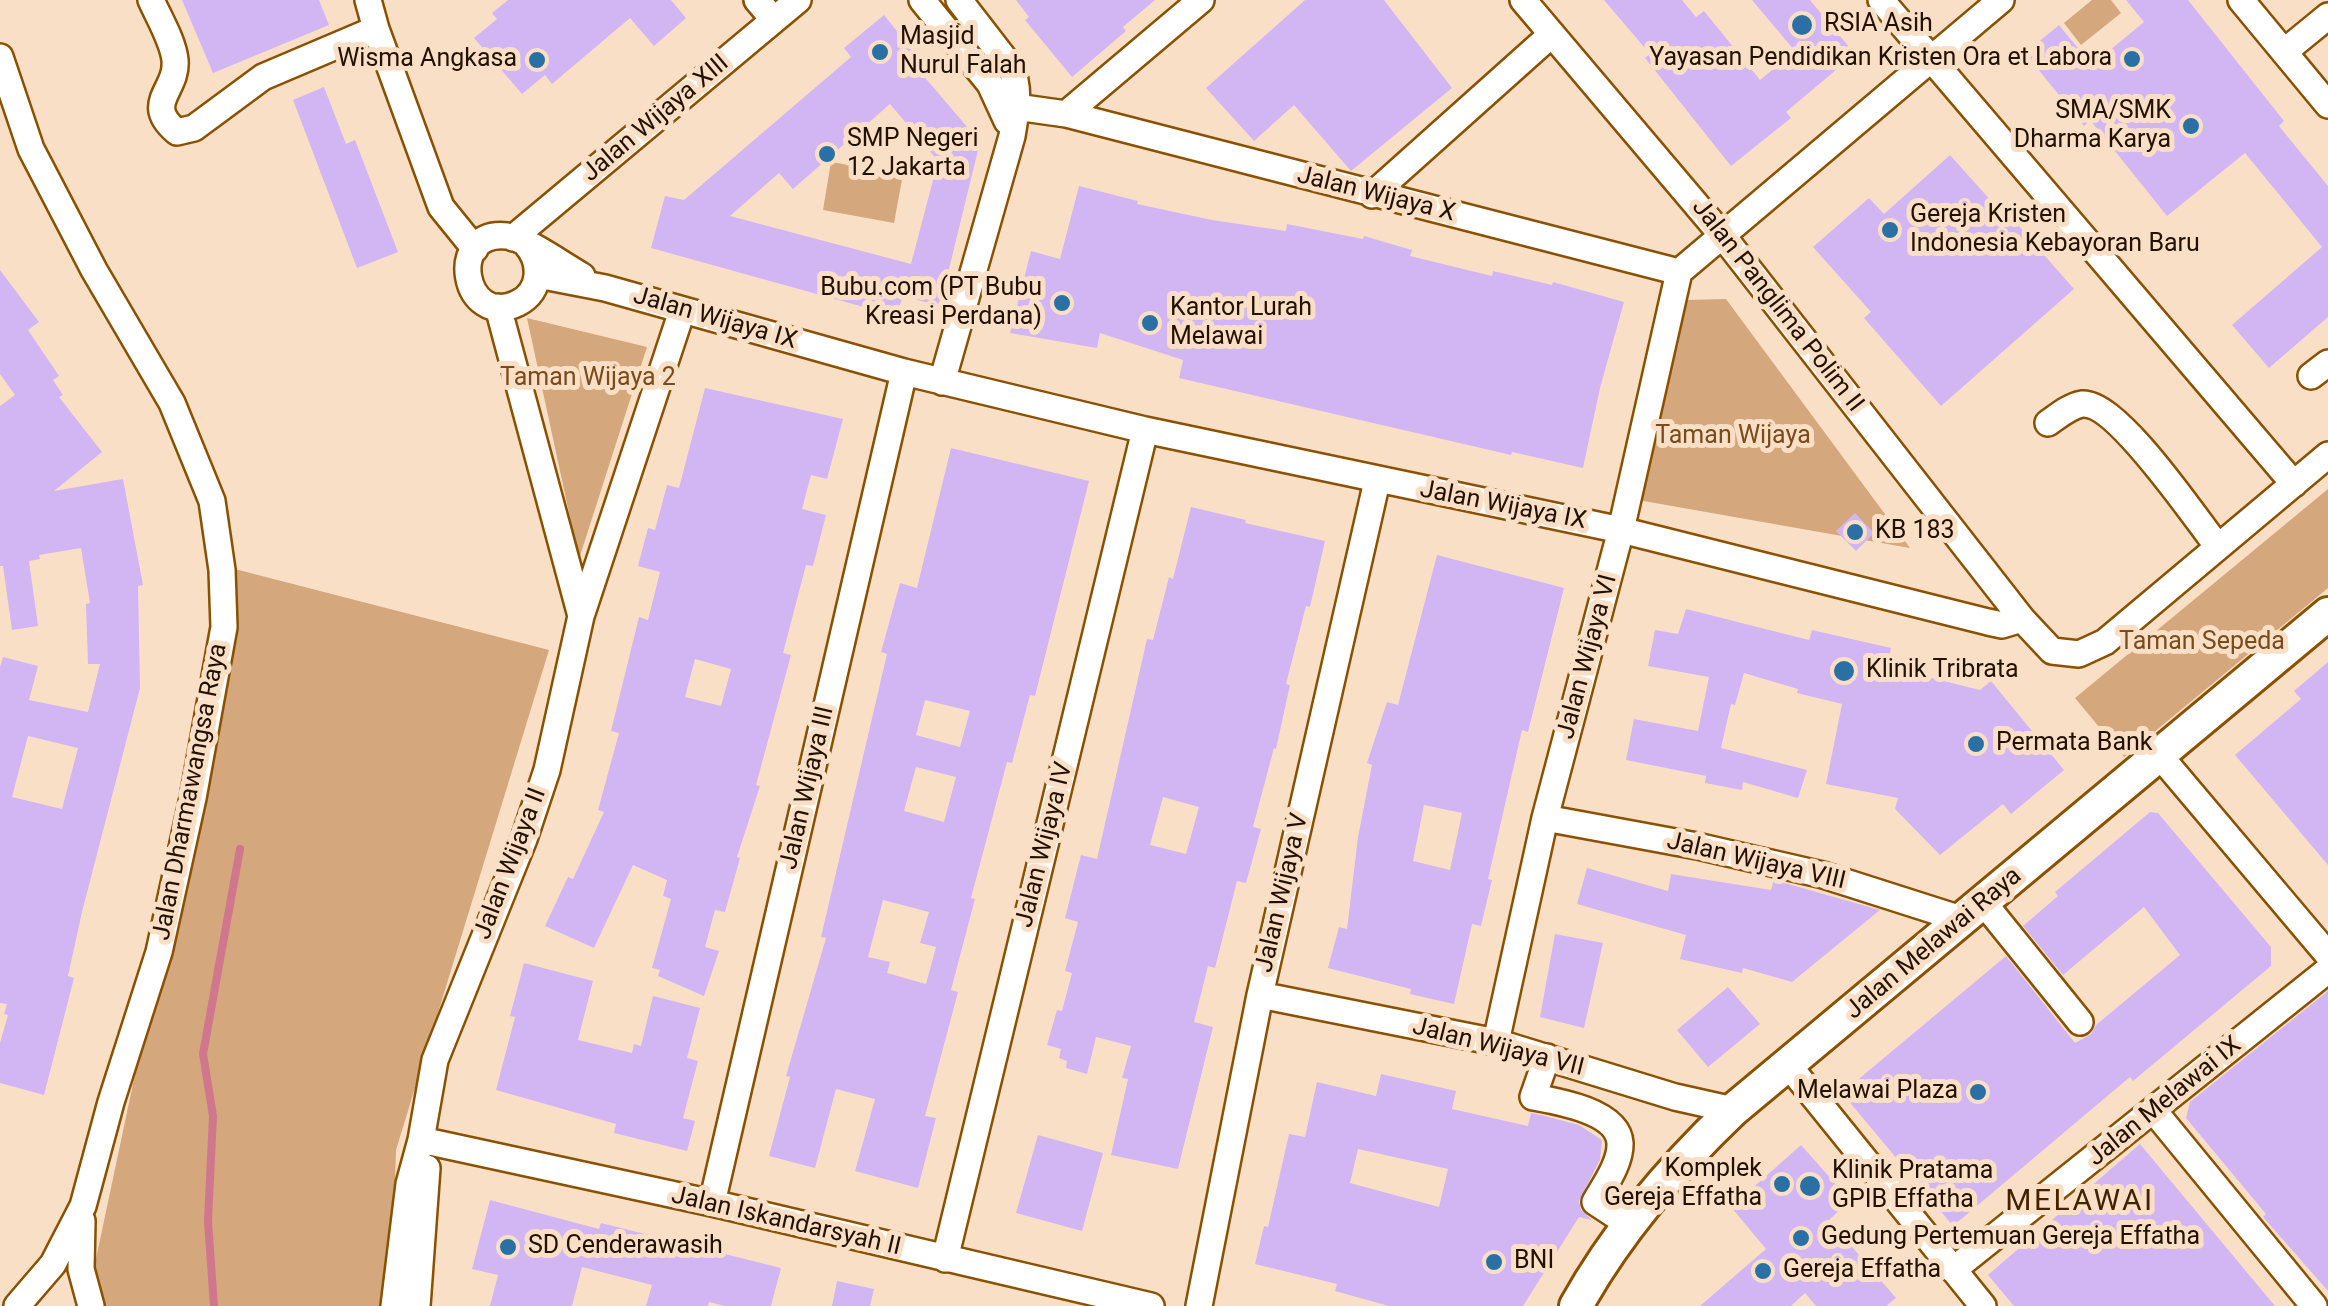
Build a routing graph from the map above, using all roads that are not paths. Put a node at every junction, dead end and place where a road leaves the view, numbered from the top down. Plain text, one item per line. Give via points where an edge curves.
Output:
1 (151, 0) edge
2 (368, 0) edge
3 (757, 0) edge
4 (798, 0) edge
5 (922, 0) edge
6 (959, 0) edge
7 (1202, 0) edge
8 (1524, 0) edge
9 (1881, 0) edge
10 (2001, 0) edge
11 (2241, 0) edge
12 (2328, 16) edge
13 (774, 20) junction
14 (376, 29) junction
15 (1552, 34) junction
16 (2284, 52) junction
17 (0, 57) edge
18 (1931, 60) junction
19 (1009, 105) junction
20 (2328, 105) edge
21 (1066, 114) junction
22 (1372, 195) junction
23 (1722, 235) junction
24 (520, 241) junction
25 (475, 249) junction
26 (1680, 272) junction
27 (538, 275) junction
28 (605, 288) junction
29 (498, 307) junction
30 (682, 311) junction
31 (904, 372) junction
32 (942, 382) junction
33 (2048, 423) dead end
34 (1145, 430) junction
35 (2328, 455) edge
36 (1377, 481) junction
37 (2294, 484) junction
38 (1621, 530) junction
39 (2218, 547) junction
40 (2328, 614) edge
41 (580, 616) junction
42 (2022, 619) junction
43 (2160, 756) junction
44 (1545, 818) junction
45 (1974, 911) junction
46 (2328, 955) edge
47 (2328, 970) edge
48 (1260, 995) junction
49 (2080, 1022) dead end
50 (1496, 1042) junction
51 (1546, 1058) junction
52 (1789, 1066) junction
53 (1733, 1110) junction
54 (2154, 1112) junction
55 (425, 1141) junction
56 (712, 1203) junction
57 (83, 1206) junction
58 (1630, 1225) junction
59 (945, 1260) junction
60 (1953, 1270) junction
61 (17, 1306) edge
62 (91, 1306) edge
63 (394, 1306) edge
64 (417, 1306) edge
65 (1151, 1306) edge
66 (1199, 1306) edge
67 (1576, 1306) edge
68 (1983, 1306) edge
69 (2314, 1306) edge

1 - 14 street via 175,57 161,107 165,122 178,132 194,128 263,77
2 - 14 street
3 - 13 street
4 - 13 street, Jalan Wijaya XIII
5 - 19 street
6 - 19 street via 1016,78
7 - 21 street
8 - 15 street, Jalan Panglima Polim II
9 - 18 street
10 - 18 street
11 - 16 street
12 - 16 street
13 - 24 street, Jalan Wijaya XIII
14 - 25 street via 441,207
15 - 22 street
15 - 23 street, Jalan Panglima Polim II
16 - 20 street
17 - 57 street, Jalan Dharmawangsa Raya via 30,149 172,403 212,501 222,570 224,627 172,894
18 - 23 street
18 - 37 street
19 - 21 street, Jalan Wijaya X
19 - 32 street via 1012,136
21 - 22 street, Jalan Wijaya X
22 - 26 street, Jalan Wijaya X
23 - 26 street
23 - 42 street, Jalan Panglima Polim II
24 - 25 street via 493,238
24 - 27 street via 534,255
24 - 28 street, Jalan Wijaya IX
25 - 29 street via 468,282 479,298
26 - 38 street, Jalan Wijaya VI
27 - 28 street, Jalan Wijaya IX
27 - 29 street via 524,299
28 - 30 street, Jalan Wijaya IX
29 - 41 street, Jalan Wijaya II
30 - 31 street, Jalan Wijaya IX
30 - 41 street, Jalan Wijaya II
31 - 32 street, Jalan Wijaya IX
31 - 56 street, Jalan Wijaya III
32 - 34 street, Jalan Wijaya IX
33 - 39 street via 2082,404 2109,415
34 - 36 street, Jalan Wijaya IX
34 - 59 street, Jalan Wijaya IV
35 - 37 street
36 - 38 street, Jalan Wijaya IX
36 - 48 street, Jalan Wijaya V
37 - 39 street
38 - 42 street, Jalan Wijaya IX via 1988,622
38 - 44 street, Jalan Wijaya VI
39 - 42 street via 2104,642 2080,654 2052,652
40 - 43 main road, Jalan Melawai Raya
41 - 55 street, Jalan Wijaya II via 548,770 435,1060
43 - 45 main road, Jalan Melawai Raya
43 - 46 street
44 - 45 street, Jalan Wijaya VIII
44 - 50 street, Jalan Wijaya VI
45 - 49 street
45 - 52 main road, Jalan Melawai Raya
47 - 54 street, Jalan Melawai IX
48 - 50 street, Jalan Wijaya VII
48 - 66 street, Jalan Wijaya V
50 - 51 street, Jalan Wijaya VII
51 - 53 street, Jalan Wijaya VII
51 - 58 street via 1532,1096 1596,1114 1616,1133 1616,1160 1595,1202
52 - 53 main road, Jalan Melawai Raya
52 - 60 street
53 - 58 main road, Jalan Melawai Raya via 1692,1148
54 - 60 street, Jalan Melawai IX
54 - 69 street
55 - 56 street, Jalan Iskandarsyah II
55 - 63 street, Jalan Wijaya II via 409,1184
55 - 64 street, Jalan Wijaya II
56 - 59 street, Jalan Iskandarsyah II
57 - 61 street, Jalan Dharmawangsa Raya via 53,1264
57 - 62 street, Jalan Dharmawangsa Raya via 82,1269
58 - 67 main road, Jalan Melawai Raya
59 - 65 street, Jalan Iskandarsyah II
60 - 68 street

